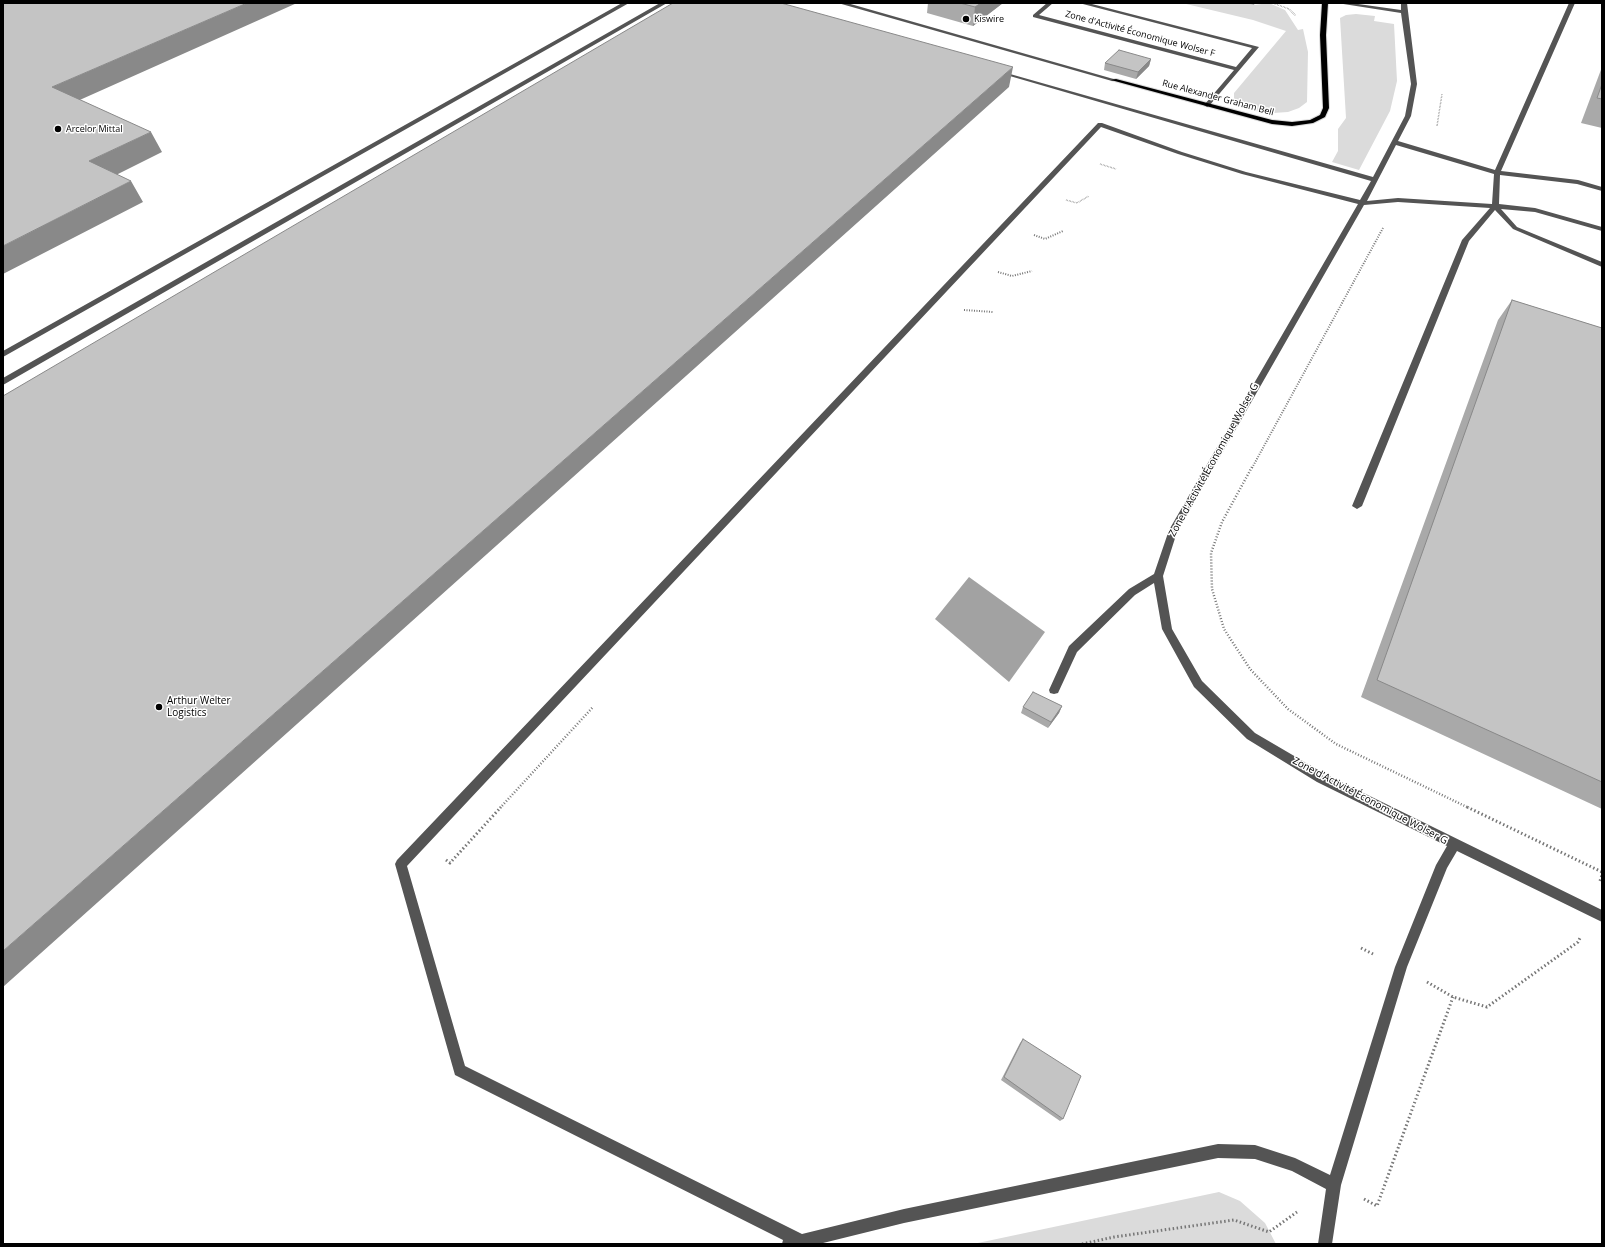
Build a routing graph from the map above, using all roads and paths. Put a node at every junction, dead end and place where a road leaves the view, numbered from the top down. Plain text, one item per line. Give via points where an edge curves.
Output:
1 (626, 3) edge
2 (664, 3) edge
3 (842, 3) edge
4 (1050, 3) edge
5 (1082, 3) edge
6 (1325, 3) edge
7 (1340, 3) edge
8 (1404, 3) edge
9 (1572, 3) edge
10 (1404, 12) junction
11 (1237, 69) junction
12 (994, 70) edge
13 (1114, 80) joint
14 (1207, 105) junction
15 (1394, 142) junction
16 (1497, 173) junction
17 (1375, 180) junction
18 (1602, 189) edge
19 (1089, 196) dead end
20 (1062, 199) dead end
21 (1362, 203) junction
22 (1495, 206) junction
23 (1602, 229) edge
24 (1063, 231) dead end
25 (1030, 234) dead end
26 (1602, 265) edge
27 (996, 271) dead end
28 (1032, 272) dead end
29 (960, 309) dead end
30 (993, 312) dead end
31 (3, 354) edge
32 (3, 382) edge
33 (1357, 506) dead end
34 (1158, 576) junction
35 (1054, 690) dead end
36 (1454, 845) junction
37 (1602, 875) edge
38 (1591, 911) junction
39 (1602, 916) edge
40 (1361, 948) dead end
41 (1401, 967) junction
42 (1334, 1185) junction
43 (795, 1242) edge
44 (1325, 1244) edge

1 - 31 lane
2 - 32 lane
3 - 13 lane
4 - 11 lane, Zone d'Activité Économique Wolser F via 1035,16
5 - 11 lane, Zone d'Activité Économique Wolser F via 1256,47
6 - 14 main road, Rue Alexander Graham Bell via 1323,35 1326,108 1323,116 1311,122 1292,124 1272,122
7 - 10 lane
8 - 10 lane, Zone d'Activité Économique Wolser G
9 - 16 lane
10 - 15 lane, Zone d'Activité Économique Wolser G via 1414,84 1408,116
11 - 14 lane, Zone d'Activité Économique Wolser F
12 - 17 lane
13 - 14 main road, Rue Alexander Graham Bell
15 - 16 lane
15 - 17 lane, Zone d'Activité Économique Wolser G
16 - 18 lane via 1578,182
16 - 22 lane
17 - 21 lane, Zone d'Activité Économique Wolser G
19 - 20 path via 1077,203
21 - 22 lane via 1398,200
21 - 34 lane, Zone d'Activité Économique Wolser G via 1172,532
21 - 43 lane via 1244,173 1100,124 401,864 460,1070
22 - 23 lane via 1536,210
22 - 26 lane via 1515,228
22 - 33 lane via 1466,240
24 - 25 path via 1045,239
27 - 28 path via 1012,276
29 - 30 path
34 - 35 lane via 1132,592 1073,649
34 - 36 lane, Zone d'Activité Économique Wolser G via 1167,629 1198,684 1251,736 1321,778
36 - 38 lane, Zone d'Activité Économique Wolser G
36 - 41 lane, Zone d'Activité Économique Wolser G via 1442,865
37 - 38 path
38 - 39 lane, Zone d'Activité Économique Wolser G
38 - 41 path via 1578,942 1487,1007 1453,997
40 - 41 path
41 - 42 lane, Zone d'Activité Économique Wolser G
42 - 43 lane via 1295,1165 1255,1152 1218,1151 904,1216
42 - 44 lane, Zone d'Activité Économique Wolser G

